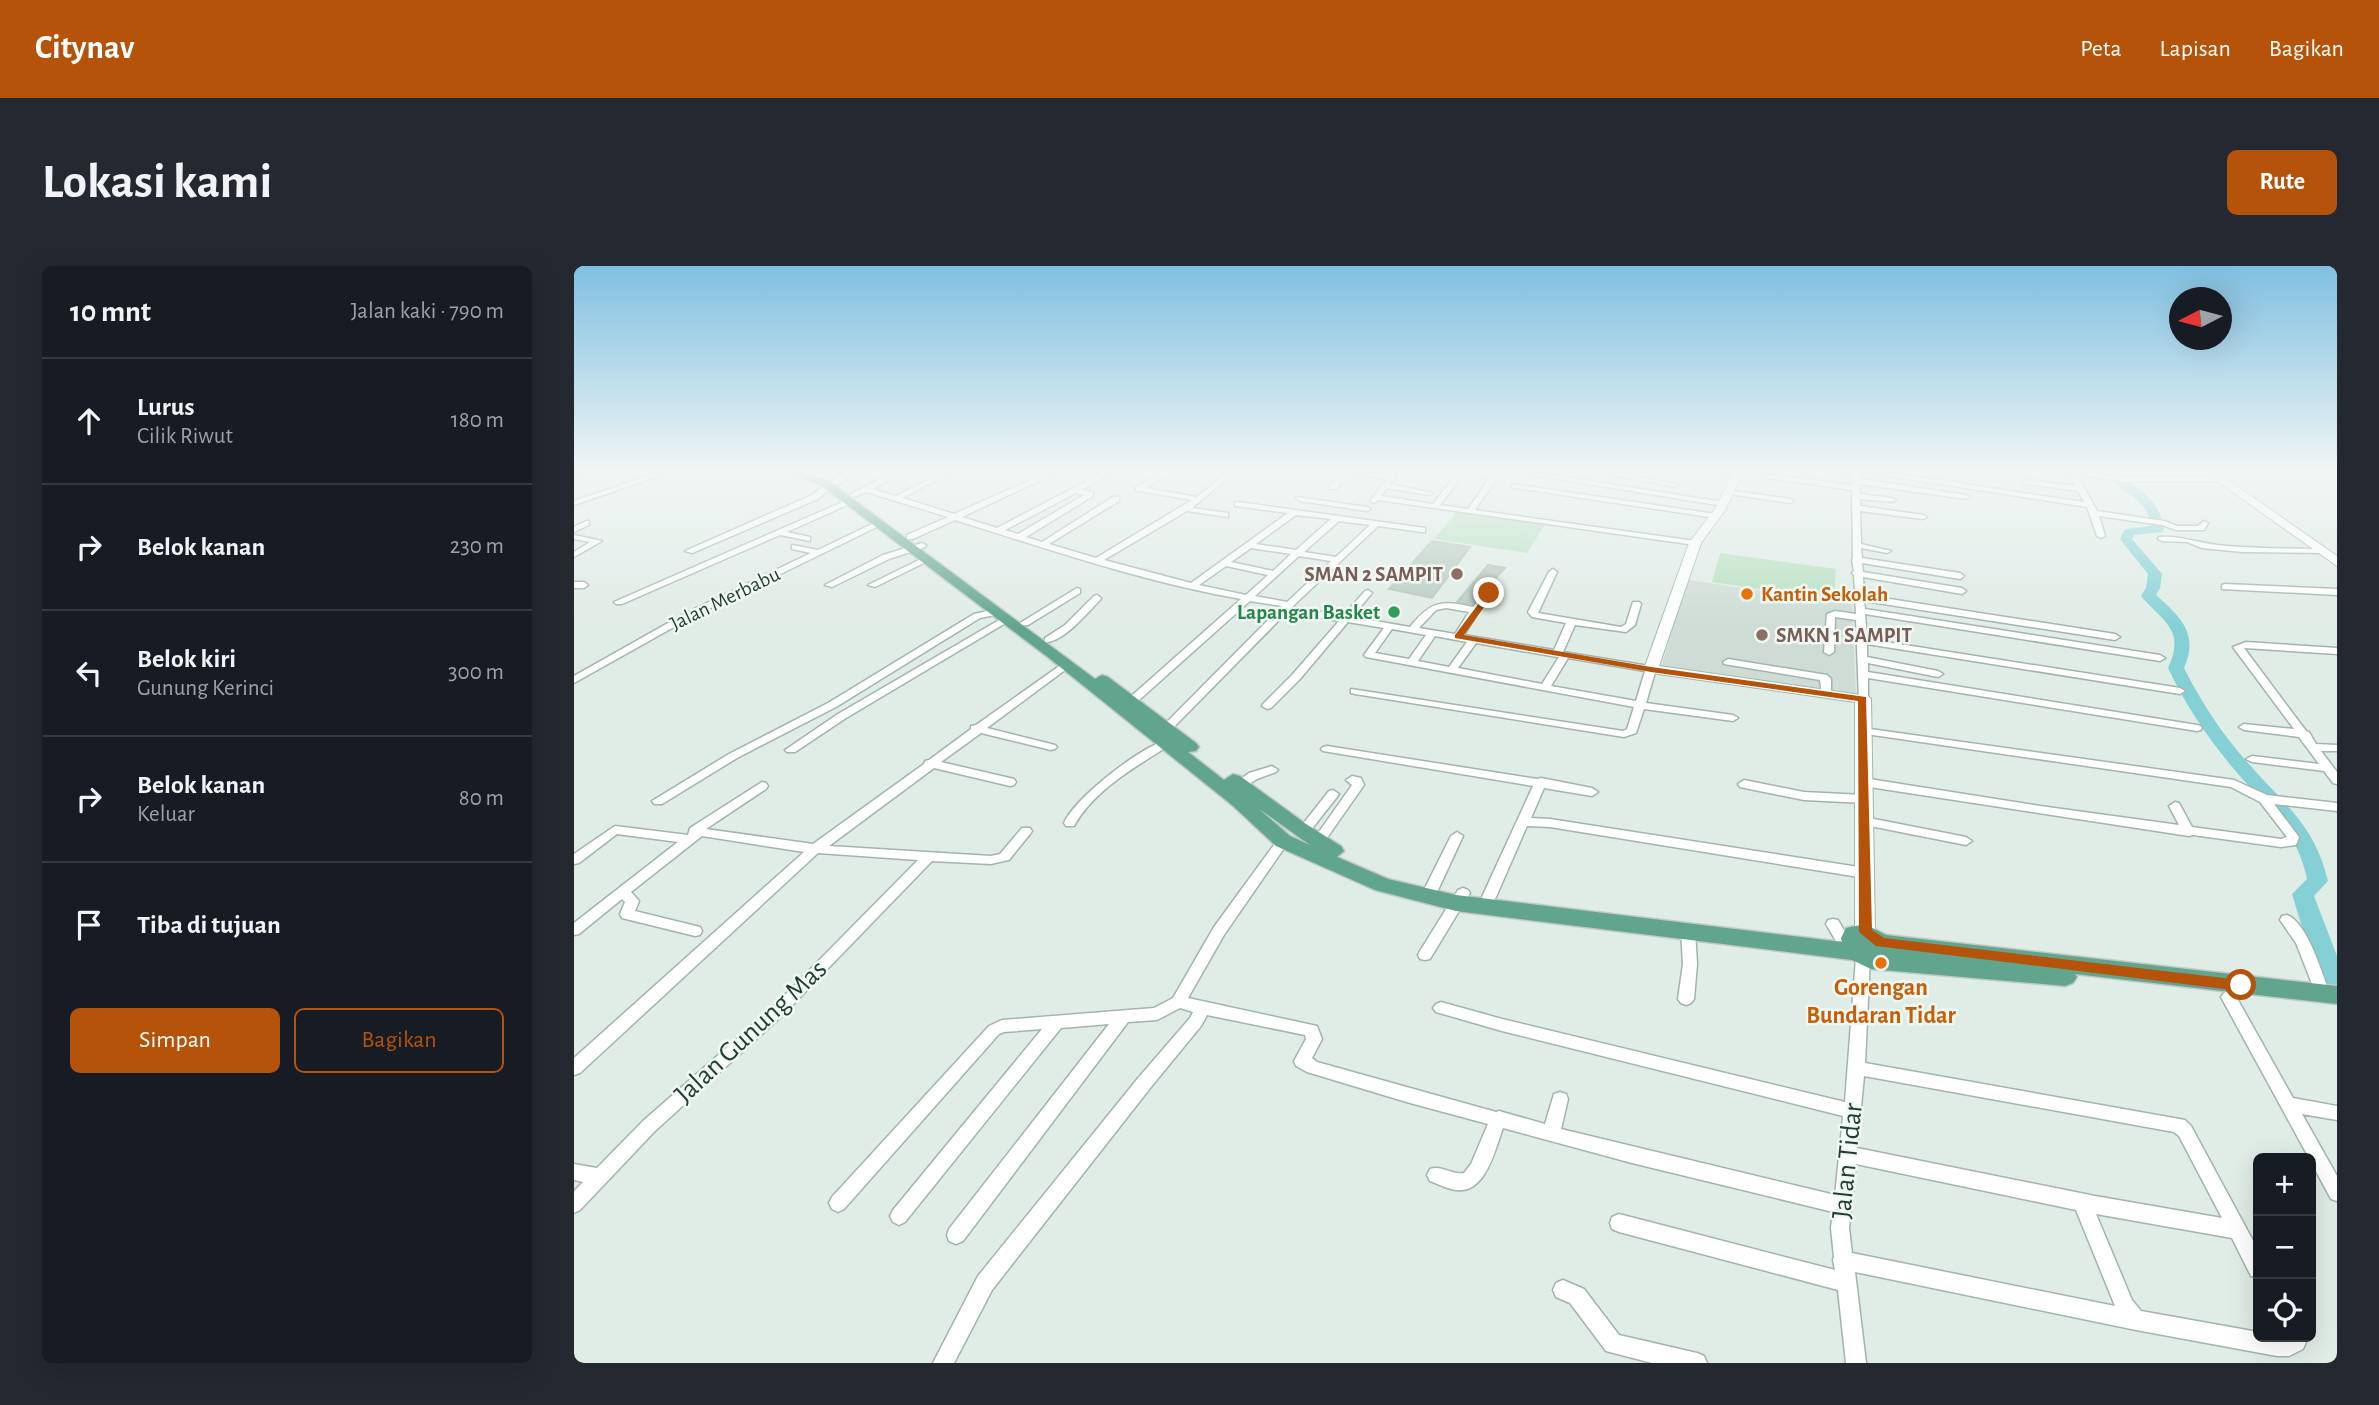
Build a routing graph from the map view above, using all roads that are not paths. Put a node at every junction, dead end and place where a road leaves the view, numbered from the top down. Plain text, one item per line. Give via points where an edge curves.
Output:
1 (752, 524) edge
2 (807, 524) edge
3 (847, 524) edge
4 (887, 524) edge
5 (947, 524) edge
6 (975, 524) edge
7 (1010, 524) edge
8 (1041, 524) edge
9 (1075, 524) edge
10 (1160, 524) edge
11 (1278, 524) edge
12 (1330, 524) edge
13 (1376, 524) edge
14 (1385, 524) edge
15 (1571, 524) edge
16 (1710, 524) edge
17 (1856, 524) edge
18 (2097, 524) edge
19 (2165, 524) edge
20 (2204, 524) edge
21 (2284, 524) edge
22 (1422, 530) dead end
23 (997, 531) junction
24 (780, 533) junction
25 (2101, 536) dead end
26 (574, 537) edge
27 (1018, 538) junction
28 (807, 539) dead end
29 (2162, 539) dead end
30 (1695, 543) junction
31 (1042, 545) junction
32 (1250, 545) junction
33 (1856, 545) junction
34 (795, 547) dead end
35 (917, 548) junction
36 (688, 551) dead end
37 (1886, 551) dead end
38 (2322, 551) junction
39 (820, 553) junction
40 (1299, 554) junction
41 (574, 555) edge
42 (1338, 560) junction
43 (1856, 560) junction
44 (1097, 561) junction
45 (2337, 562) edge
46 (1225, 563) junction
47 (1553, 572) dead end
48 (1857, 573) junction
49 (1276, 574) junction
50 (1960, 576) dead end
51 (829, 585) dead end
52 (725, 586) dead end
53 (872, 586) dead end
54 (1192, 586) junction
55 (2225, 587) dead end
56 (1077, 591) dead end
57 (1962, 591) dead end
58 (2337, 592) edge
59 (735, 593) junction
60 (1368, 593) dead end
61 (1489, 593) dead end
62 (1859, 597) junction
63 (1097, 598) dead end
64 (1247, 598) junction
65 (619, 603) dead end
66 (1636, 604) dead end
67 (1288, 607) junction
68 (1475, 610) junction
69 (1861, 615) junction
70 (1009, 618) junction
71 (1346, 619) junction
72 (1572, 621) junction
73 (1390, 626) junction
74 (1412, 629) junction
75 (1432, 633) junction
76 (1458, 636) junction
77 (2115, 637) dead end
78 (1474, 639) junction
79 (1864, 641) junction
80 (2337, 651) edge
81 (1829, 652) dead end
82 (1057, 653) junction
83 (1561, 654) junction
84 (2160, 658) dead end
85 (1863, 659) junction
86 (1728, 662) dead end
87 (1412, 663) junction
88 (1453, 669) junction
89 (1651, 669) junction
90 (1864, 674) junction
91 (1938, 674) dead end
92 (576, 679) edge
93 (590, 682) dead end
94 (1546, 686) junction
95 (1355, 691) dead end
96 (2179, 691) dead end
97 (1826, 694) junction
98 (1863, 699) junction
99 (1640, 705) junction
100 (1267, 706) dead end
101 (1127, 707) junction
102 (1733, 718) dead end
103 (2244, 727) dead end
104 (975, 728) junction
105 (2197, 728) dead end
106 (1863, 731) junction
107 (2305, 734) junction
108 (1165, 736) junction
109 (1051, 747) dead end
110 (2314, 747) junction
111 (2337, 748) edge
112 (1327, 749) dead end
113 (790, 750) dead end
114 (2252, 760) dead end
115 (929, 763) junction
116 (2327, 768) junction
117 (1272, 770) dead end
118 (1352, 780) dead end
119 (2337, 780) edge
120 (1010, 782) dead end
121 (1541, 782) junction
122 (1744, 784) dead end
123 (1238, 785) junction
124 (762, 786) dead end
125 (1863, 790) junction
126 (1592, 792) dead end
127 (1333, 794) dead end
128 (2266, 799) junction
129 (658, 802) dead end
130 (2175, 806) dead end
131 (2337, 807) edge
132 (1864, 821) junction
133 (1524, 822) junction
134 (1070, 823) dead end
135 (1026, 831) dead end
136 (2189, 832) junction
137 (694, 836) junction
138 (1457, 836) dead end
139 (1311, 837) junction
140 (1283, 841) junction
141 (1966, 841) dead end
142 (815, 849) junction
143 (927, 858) junction
144 (574, 860) edge
145 (1866, 873) junction
146 (1432, 888) junction
147 (623, 892) junction
148 (1489, 897) junction
149 (1459, 898) junction
150 (2287, 920) dead end
151 (574, 930) edge
152 (1688, 930) junction
153 (695, 931) dead end
154 (1859, 943) junction
155 (1425, 955) dead end
156 (2173, 983) junction
157 (2229, 997) junction
158 (2332, 998) edge
159 (1686, 999) dead end
160 (1178, 1002) junction
161 (1202, 1007) junction
162 (1441, 1008) dead end
163 (1124, 1016) junction
164 (1057, 1022) junction
165 (574, 1068) edge
166 (1857, 1068) junction
167 (1560, 1098) dead end
168 (2288, 1104) junction
169 (1853, 1111) junction
170 (2337, 1113) edge
171 (1499, 1118) junction
172 (1552, 1132) junction
173 (1846, 1154) junction
174 (574, 1172) edge
175 (1436, 1175) dead end
176 (599, 1177) junction
177 (2337, 1193) edge
178 (2082, 1202) junction
179 (838, 1203) dead end
180 (574, 1204) edge
181 (1841, 1205) junction
182 (899, 1216) dead end
183 (1619, 1223) dead end
184 (2236, 1230) junction
185 (957, 1235) dead end
186 (1842, 1259) junction
187 (2253, 1260) edge
188 (1845, 1282) junction
189 (1563, 1290) dead end
190 (2136, 1320) junction
191 (2253, 1342) edge
192 (2255, 1342) edge
193 (2296, 1342) edge
194 (943, 1363) edge
195 (1697, 1363) edge
196 (1856, 1363) edge

1 - 36 street
2 - 24 street
3 - 39 street, Jalan Merbabu
4 - 35 main road
5 - 35 street
6 - 23 street
7 - 23 street
8 - 27 street
9 - 31 street
10 - 44 street
11 - 32 street
12 - 40 street
13 - 42 street
14 - 22 street
15 - 30 street
16 - 30 street
17 - 33 street
18 - 25 street
19 - 20 street via 2194,528
21 - 38 street
23 - 27 street
24 - 28 street
24 - 65 street
26 - 41 street via 598,541
27 - 31 street
29 - 38 street via 2242,550
30 - 89 street
31 - 44 street
32 - 40 street
32 - 46 street
33 - 37 street
33 - 43 street
34 - 39 street
35 - 51 street
35 - 53 street
35 - 70 main road
35 - 70 main road
38 - 45 street
39 - 59 street, Jalan Merbabu
40 - 42 street
40 - 49 street
42 - 67 street
43 - 48 street
43 - 50 street
44 - 54 street
46 - 49 street
46 - 54 street
47 - 72 street via 1533,613
48 - 57 street
48 - 62 street
49 - 64 street
52 - 59 street via 723,589
54 - 64 street
55 - 58 street
56 - 70 street
59 - 92 street, Jalan Merbabu
60 - 71 street
61 - 68 street
62 - 69 street
62 - 77 street
63 - 82 street via 1068,627
64 - 67 street
64 - 101 street
66 - 72 street via 1630,625 1623,630
67 - 71 street
67 - 108 street
68 - 74 street via 1446,605 1428,609
68 - 76 street
69 - 79 street
69 - 81 street via 1830,616
69 - 84 street
70 - 82 main road
70 - 113 street
70 - 129 street via 977,616 832,705 733,755
71 - 73 street
71 - 100 street
72 - 83 street
73 - 74 street
73 - 87 street via 1369,655
74 - 75 street
75 - 76 street
75 - 87 street
76 - 78 street
78 - 83 street
78 - 88 street
79 - 85 street
79 - 96 street
80 - 107 street via 2238,647
82 - 101 main road
82 - 104 street
83 - 89 street
83 - 94 street
85 - 90 street
85 - 91 street
86 - 97 street via 1823,677
87 - 88 street
88 - 94 street
89 - 97 street
89 - 99 street
90 - 98 street
90 - 105 street
92 - 93 street
94 - 99 street
95 - 99 street via 1624,734 1632,731
97 - 98 street
98 - 106 street
99 - 102 street
101 - 108 main road
103 - 107 street
104 - 109 street
104 - 115 street
106 - 125 street
106 - 128 street via 2234,784
107 - 110 street
108 - 123 main road
108 - 134 street via 1099,789 1074,812
108 - 140 main road
110 - 111 street
110 - 116 street
112 - 121 street
114 - 116 street
115 - 120 street
115 - 142 street
116 - 119 street
117 - 123 street
118 - 139 street via 1358,785
121 - 126 street
121 - 133 street
122 - 125 street via 1804,796
123 - 139 main road
124 - 137 street via 696,829
125 - 132 street
125 - 136 street
127 - 139 street
128 - 131 street
128 - 136 street via 2290,830 2292,842
130 - 136 street
132 - 141 street
132 - 145 street
133 - 145 street
133 - 148 street
135 - 143 street via 997,860
137 - 142 street
137 - 144 street via 615,830
137 - 147 street
138 - 146 street
139 - 146 main road via 1383,873
140 - 149 main road via 1382,885
140 - 160 street via 1219,931
142 - 143 street
142 - 165 street
143 - 176 street, Jalan Gunung Mas via 777,1012
145 - 154 street
146 - 149 main road
147 - 151 street
147 - 153 street via 632,901 627,914
148 - 149 main road
148 - 154 main road
149 - 152 main road
149 - 155 street
150 - 158 street
152 - 154 main road
152 - 159 street
154 - 156 main road
154 - 166 street, Jalan Tidar
156 - 157 main road
156 - 158 main road
157 - 158 main road
157 - 168 street
160 - 161 street
160 - 163 street via 1157,1014
161 - 171 street via 1312,1030 1314,1039 1302,1061 1313,1067
161 - 194 street via 1196,1022 985,1283
162 - 169 street
163 - 164 street
163 - 185 street
164 - 179 street via 1002,1026 990,1033
164 - 182 street
166 - 169 street, Jalan Tidar
166 - 184 street via 2179,1125
167 - 172 street
168 - 170 street
168 - 177 street
169 - 173 street, Jalan Tidar
171 - 172 street
171 - 175 street via 1469,1180 1457,1182
172 - 181 street
173 - 178 street
173 - 181 street, Jalan Tidar
174 - 176 street
176 - 180 street, Jalan Gunung Mas
178 - 184 street
178 - 190 street via 2125,1307
181 - 186 street, Jalan Tidar
183 - 188 street
184 - 187 street
186 - 188 street, Jalan Tidar
186 - 190 street
188 - 196 street, Jalan Tidar
189 - 195 street via 1577,1296 1613,1344
190 - 191 street
192 - 193 street via 2277,1346

